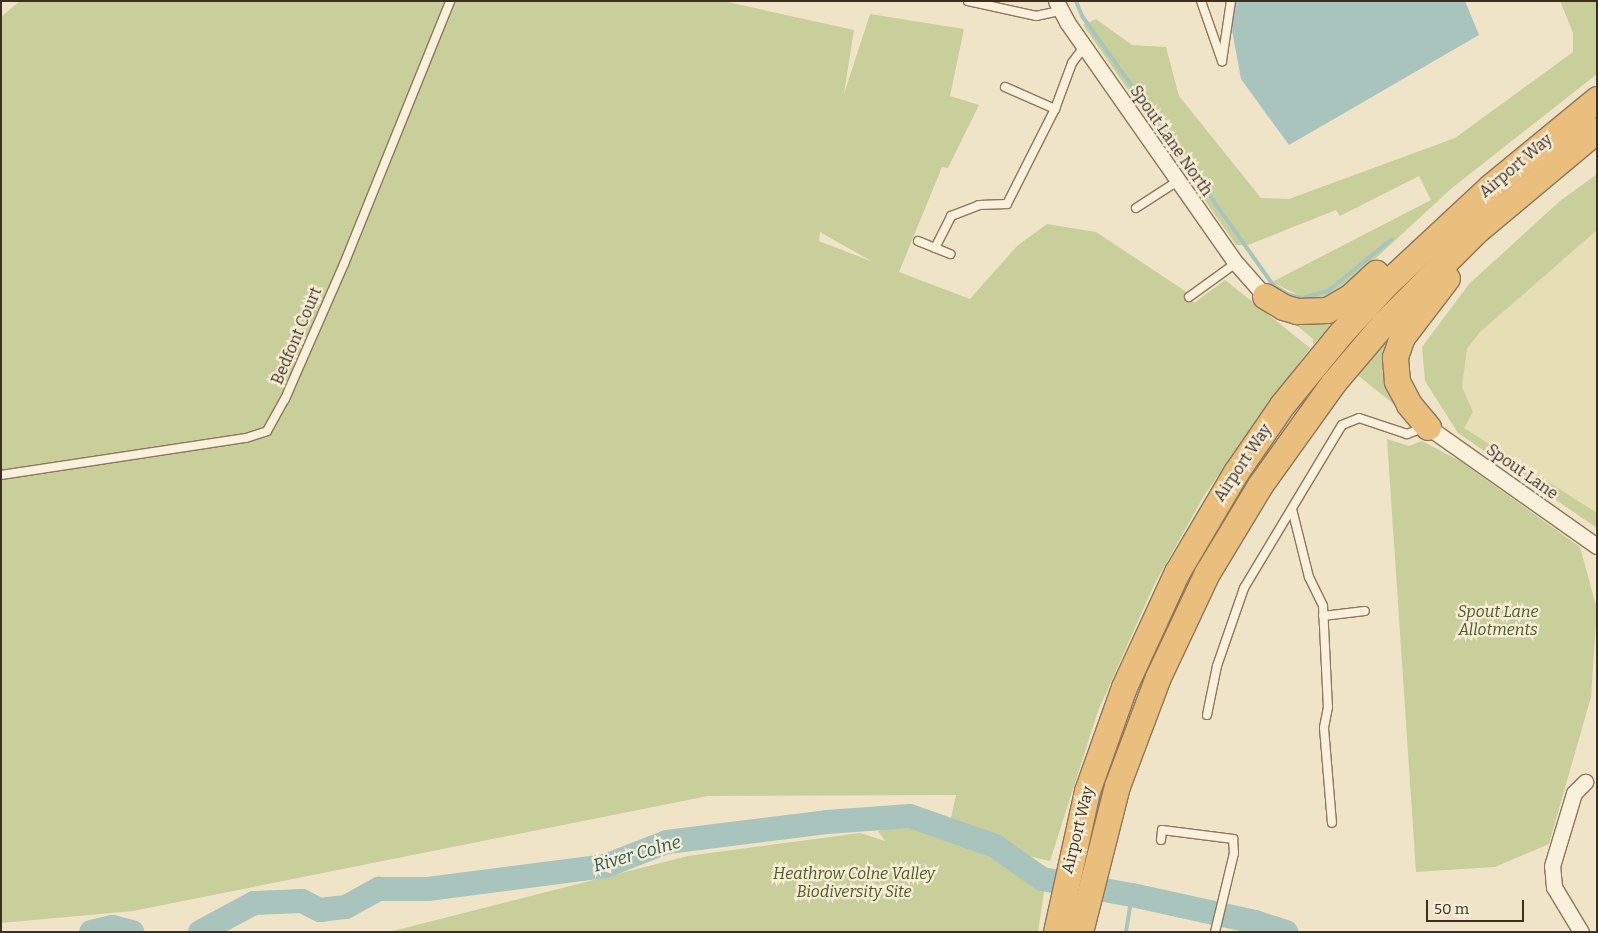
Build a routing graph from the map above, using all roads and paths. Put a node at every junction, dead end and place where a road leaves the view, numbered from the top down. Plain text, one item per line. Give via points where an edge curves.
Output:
1 (450, 1) edge
2 (968, 1) edge
3 (1201, 1) edge
4 (1231, 1) edge
5 (1058, 6) edge
6 (1084, 47) junction
7 (1005, 87) dead end
8 (1597, 99) edge
9 (1055, 109) junction
10 (1597, 130) edge
11 (1178, 181) junction
12 (1490, 187) junction
13 (1136, 208) dead end
14 (1476, 232) junction
15 (918, 241) dead end
16 (935, 248) junction
17 (950, 254) dead end
18 (1236, 263) junction
19 (1265, 296) joint
20 (1189, 298) dead end
21 (1428, 427) junction
22 (1, 475) edge
23 (1292, 508) junction
24 (1597, 546) edge
25 (1365, 611) dead end
26 (1323, 616) junction
27 (1207, 715) dead end
28 (1585, 782) dead end
29 (1332, 823) dead end
30 (1161, 840) dead end
31 (1056, 932) edge
32 (1080, 932) edge
33 (1215, 932) edge
34 (1581, 932) edge

1 - 22 lane, Bedfont Court via 340,273 285,399 267,431 226,441
2 - 5 lane via 1036,16
3 - 4 lane via 1222,61
5 - 6 street, Spout Lane North
6 - 9 lane via 1072,63
6 - 11 street, Spout Lane North
7 - 9 lane
8 - 12 highway, Airport Way
9 - 16 lane via 1007,204 979,205 951,216
10 - 14 highway, Airport Way
11 - 13 lane
11 - 18 street, Spout Lane North
12 - 19 highway via 1432,222 1338,305 1318,311 1297,310 1282,307
12 - 31 highway, Airport Way via 1414,256 1341,333 1282,405 1215,505 1161,602 1102,744 1069,863
14 - 21 highway via 1464,259 1402,338 1395,357 1396,381
14 - 32 highway, Airport Way via 1383,324 1333,383 1295,433 1228,535 1180,626 1117,786 1093,870
15 - 16 lane
16 - 17 lane
18 - 19 street, Spout Lane North
18 - 20 lane
21 - 23 lane via 1407,434 1359,418 1342,425
21 - 24 street, Spout Lane
23 - 26 lane via 1309,577 1323,606
23 - 27 lane via 1244,588 1216,666
25 - 26 lane
26 - 29 lane via 1328,707 1324,728
28 - 34 street via 1574,793 1552,866 1554,887
30 - 33 lane via 1162,830 1233,839 1234,853

